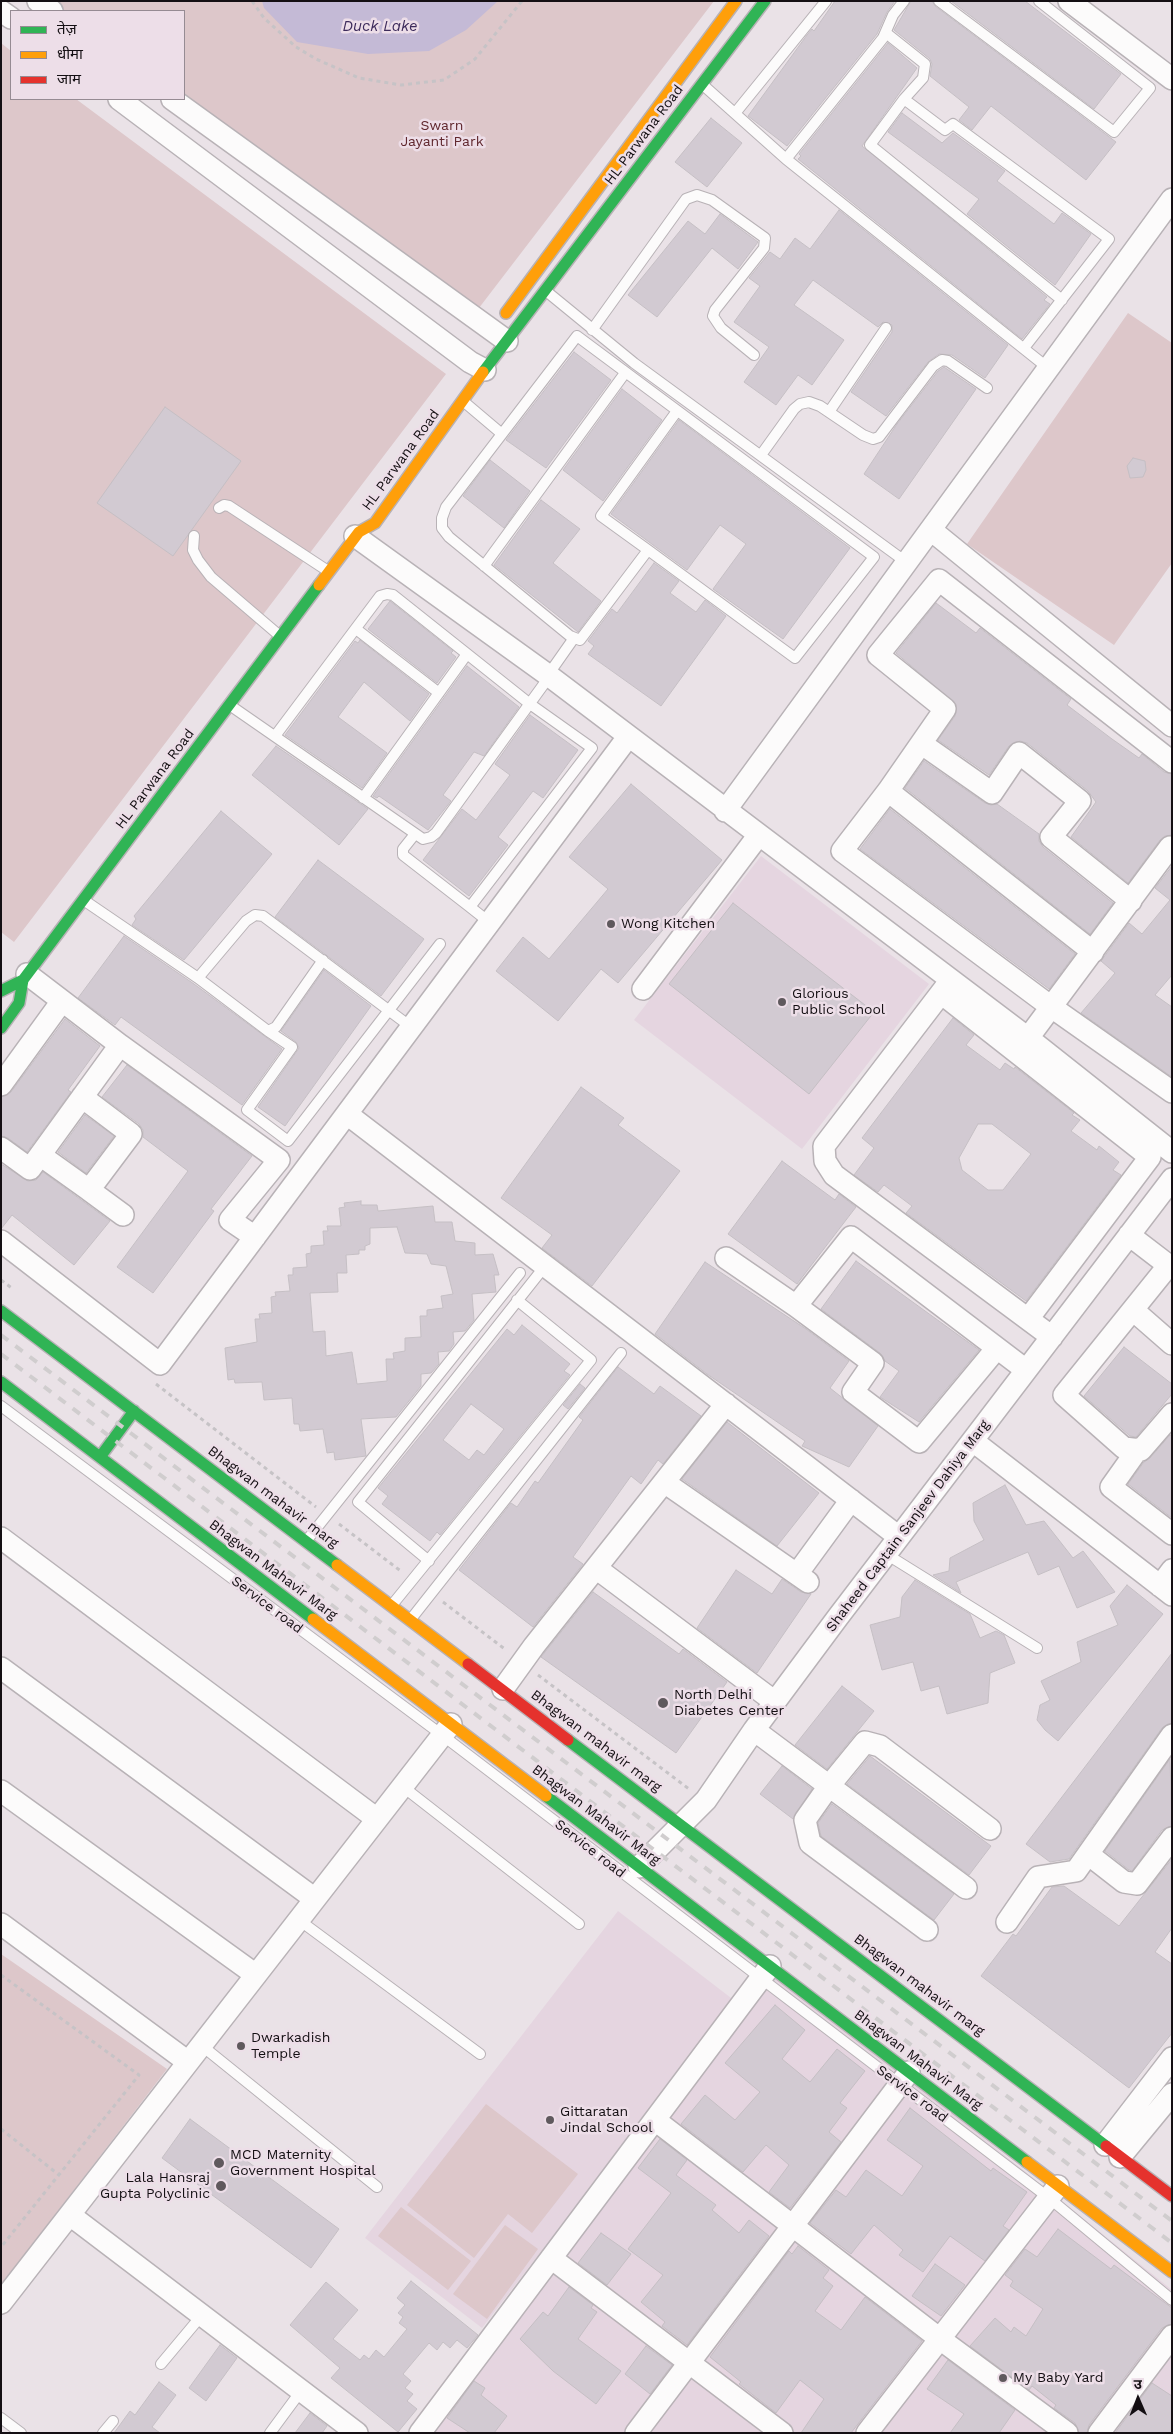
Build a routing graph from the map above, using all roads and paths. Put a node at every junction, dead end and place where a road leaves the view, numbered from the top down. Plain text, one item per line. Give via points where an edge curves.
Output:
1 (38, 1) edge
2 (252, 1) edge
3 (522, 1) edge
4 (736, 1) edge
5 (765, 1) edge
6 (826, 1) edge
7 (904, 1) edge
8 (939, 1) edge
9 (1039, 1) edge
10 (1069, 1) edge
11 (51, 10) edge
12 (886, 33) junction
13 (1172, 78) edge
14 (701, 83) junction
15 (120, 100) edge
16 (173, 100) edge
17 (904, 100) junction
18 (736, 112) junction
19 (786, 159) junction
20 (1172, 199) edge
21 (546, 291) junction
22 (1062, 300) junction
23 (886, 328) dead end
24 (592, 330) junction
25 (495, 338) junction
26 (1024, 348) junction
27 (754, 354) dead end
28 (473, 364) junction
29 (1048, 368) junction
30 (626, 373) junction
31 (987, 388) dead end
32 (462, 400) junction
33 (677, 411) junction
34 (828, 412) junction
35 (502, 434) junction
36 (761, 455) junction
37 (219, 508) dead end
38 (358, 530) junction
39 (931, 530) junction
40 (194, 536) dead end
41 (648, 550) junction
42 (906, 562) junction
43 (484, 566) junction
44 (329, 572) junction
45 (356, 629) junction
46 (281, 636) junction
47 (574, 638) junction
48 (467, 654) junction
49 (1097, 665) junction
50 (548, 676) junction
51 (1077, 689) junction
52 (439, 693) junction
53 (530, 704) junction
54 (231, 705) junction
55 (1172, 726) edge
56 (275, 736) junction
57 (628, 737) junction
58 (922, 744) junction
59 (1172, 762) edge
60 (888, 791) junction
61 (363, 798) junction
62 (725, 811) junction
63 (415, 834) junction
64 (758, 836) junction
65 (1172, 848) edge
66 (82, 899) junction
67 (1131, 902) junction
68 (470, 907) junction
69 (489, 922) junction
70 (440, 944) dead end
71 (1093, 952) junction
72 (323, 960) junction
73 (25, 977) junction
74 (198, 978) junction
75 (946, 987) junction
76 (643, 988) dead end
77 (1, 991) edge
78 (62, 1001) junction
79 (1050, 1006) junction
80 (389, 1010) junction
81 (411, 1027) junction
82 (1, 1028) edge
83 (268, 1031) junction
84 (1028, 1038) junction
85 (120, 1045) junction
86 (1, 1085) edge
87 (1172, 1092) edge
88 (82, 1097) junction
89 (347, 1114) junction
90 (1, 1148) edge
91 (1172, 1152) edge
92 (40, 1155) junction
93 (1172, 1179) edge
94 (89, 1190) junction
95 (123, 1215) dead end
96 (1129, 1235) junction
97 (255, 1237) junction
98 (1, 1242) edge
99 (726, 1258) dead end
100 (545, 1266) junction
101 (1170, 1267) edge
102 (520, 1274) dead end
103 (517, 1300) junction
104 (796, 1306) junction
105 (1133, 1310) junction
106 (1, 1311) edge
107 (1028, 1319) junction
108 (1052, 1337) junction
109 (1172, 1344) edge
110 (997, 1348) junction
111 (621, 1353) dead end
112 (1026, 1370) junction
113 (148, 1378) dead end
114 (1, 1382) edge
115 (726, 1404) junction
116 (1, 1406) edge
117 (134, 1411) junction
118 (1172, 1414) edge
119 (973, 1440) junction
120 (1138, 1449) junction
121 (100, 1457) junction
122 (664, 1482) junction
123 (851, 1500) junction
124 (326, 1515) junction
125 (1172, 1534) edge
126 (1, 1538) edge
127 (306, 1540) junction
128 (893, 1545) junction
129 (429, 1561) junction
130 (596, 1568) junction
131 (413, 1580) junction
132 (1168, 1584) edge
133 (431, 1594) junction
134 (392, 1605) junction
135 (411, 1619) junction
136 (1037, 1648) dead end
137 (522, 1662) junction
138 (1, 1668) edge
139 (503, 1689) junction
140 (775, 1702) junction
141 (446, 1729) junction
142 (754, 1730) junction
143 (1172, 1735) edge
144 (402, 1786) junction
145 (829, 1786) junction
146 (1, 1791) edge
147 (692, 1791) dead end
148 (377, 1819) junction
149 (680, 1824) junction
150 (990, 1829) dead end
151 (1172, 1838) edge
152 (1088, 1854) junction
153 (639, 1867) junction
154 (966, 1888) dead end
155 (314, 1899) junction
156 (298, 1920) junction
157 (1007, 1922) dead end
158 (1, 1924) edge
159 (579, 1924) dead end
160 (927, 1930) dead end
161 (765, 1973) junction
162 (1, 1975) edge
163 (256, 1975) junction
164 (195, 2053) junction
165 (480, 2054) dead end
166 (1172, 2058) edge
167 (905, 2079) junction
168 (1172, 2094) edge
169 (655, 2120) junction
170 (1, 2129) edge
171 (1113, 2151) junction
172 (59, 2175) junction
173 (377, 2187) dead end
174 (1053, 2192) junction
175 (1172, 2196) edge
176 (70, 2215) junction
177 (793, 2226) junction
178 (1, 2248) edge
179 (551, 2258) junction
180 (1172, 2272) edge
181 (1172, 2300) edge
182 (1, 2303) edge
183 (202, 2315) junction
184 (1172, 2336) edge
185 (940, 2339) junction
186 (689, 2363) junction
187 (161, 2364) dead end
188 (301, 2391) junction
189 (1, 2418) edge
190 (113, 2421) dead end
191 (21, 2433) edge
192 (103, 2433) edge
193 (270, 2433) edge
194 (357, 2433) edge
195 (420, 2433) edge
196 (636, 2433) edge
197 (782, 2433) edge
198 (867, 2433) edge
199 (1067, 2433) edge
200 (1099, 2433) edge

1 - 11 street
2 - 3 path via 264,18 296,47 316,59 359,78 401,85 444,80 475,59
4 - 25 main road
5 - 14 main road, HL Parwana Road
6 - 18 lane
7 - 12 lane
8 - 9 lane via 1114,132 1150,88
10 - 13 street
12 - 17 lane via 925,64 923,78
12 - 19 lane
14 - 18 lane
14 - 21 main road, HL Parwana Road
15 - 28 street
16 - 25 street
17 - 22 lane via 870,145
17 - 22 lane via 945,130 953,124 1109,239
18 - 19 lane
19 - 26 lane
20 - 29 street
21 - 24 lane
21 - 25 main road, HL Parwana Road
22 - 26 lane
23 - 34 lane
24 - 27 lane via 686,199 697,195 712,200 764,238 764,248 713,316 721,328
24 - 36 lane
25 - 28 main road, HL Parwana Road
26 - 29 lane
28 - 32 main road, HL Parwana Road
29 - 39 street
30 - 33 lane
30 - 35 lane via 577,336
30 - 43 lane
31 - 34 lane via 942,360 933,366 879,437 873,439 863,435
32 - 35 lane
32 - 38 main road, HL Parwana Road via 376,523
33 - 41 lane via 601,516
33 - 41 lane via 874,557 795,658
34 - 36 lane via 809,402 800,404
35 - 43 lane via 446,507 442,518 442,528 449,537
36 - 42 lane
37 - 44 lane via 229,506
38 - 44 main road, HL Parwana Road
38 - 50 street
39 - 42 street
39 - 49 street
40 - 46 lane via 198,560 211,577
41 - 47 lane via 584,636 580,640
42 - 62 street
43 - 47 lane
44 - 46 main road, HL Parwana Road
45 - 48 lane via 380,596 387,594
45 - 52 lane
45 - 56 lane
46 - 54 main road, HL Parwana Road
47 - 50 lane
48 - 52 lane
48 - 53 lane
49 - 51 street
49 - 55 street
50 - 53 lane
50 - 57 street
51 - 58 street via 939,580 878,655 945,708
51 - 59 street
52 - 61 lane
53 - 63 lane via 436,833 424,839
53 - 68 lane via 592,748
54 - 56 lane
54 - 66 main road, HL Parwana Road
56 - 61 lane
57 - 62 street
57 - 69 street
58 - 60 street
58 - 67 street via 992,793 1019,753 1080,800 1051,837
60 - 71 street
60 - 79 street via 842,850
61 - 63 lane
62 - 64 street
63 - 68 lane via 403,855
64 - 75 street
64 - 76 street
65 - 67 street
66 - 73 main road, HL Parwana Road
66 - 74 lane
67 - 71 street
68 - 69 lane
69 - 81 street
70 - 80 lane
71 - 79 street
72 - 74 lane via 270,920 254,915
72 - 80 lane
72 - 83 lane via 276,1027
73 - 77 main road, HL Parwana Road
73 - 78 street
73 - 82 main road, HL Parwana Road via 19,1004
74 - 83 lane
75 - 84 street
75 - 107 street via 1150,1157
75 - 107 street via 824,1146 825,1161 834,1175
78 - 85 street
78 - 86 street
79 - 84 street
79 - 87 street
80 - 81 lane
80 - 83 lane via 288,1141 247,1110 292,1047
81 - 89 street
84 - 91 street
85 - 88 street
85 - 97 street via 279,1160 230,1220
88 - 92 street
88 - 94 street via 131,1134
89 - 97 street
89 - 100 street
90 - 92 street via 30,1169
92 - 94 street
93 - 96 street, Shaheed Captain Sanjeev Dahiya Marg
94 - 95 street
96 - 101 street
96 - 108 street, Shaheed Captain Sanjeev Dahiya Marg
97 - 98 street via 160,1364
99 - 104 street
100 - 103 lane
100 - 115 street
101 - 105 street
102 - 124 lane
103 - 129 lane via 358,1502
103 - 129 lane via 591,1360
104 - 110 street via 851,1237
104 - 110 street via 873,1363 853,1392 919,1442
105 - 109 street
105 - 120 street via 1064,1396 1124,1448
106 - 117 main road, Bhagwan mahavir marg
107 - 108 street
108 - 112 street, Shaheed Captain Sanjeev Dahiya Marg
110 - 112 street
111 - 133 lane
112 - 119 street, Shaheed Captain Sanjeev Dahiya Marg
113 - 124 path
114 - 121 main road, Bhagwan Mahavir Marg
115 - 122 street
115 - 123 street
116 - 141 lane, Service road
117 - 121 main road
117 - 127 main road, Bhagwan mahavir marg
118 - 120 street via 1141,1450
119 - 128 street, Shaheed Captain Sanjeev Dahiya Marg
119 - 132 street
120 - 125 street via 1111,1487
121 - 141 main road, Bhagwan Mahavir Marg
122 - 123 street via 803,1578
122 - 130 street
123 - 128 street
124 - 127 lane
124 - 131 path
126 - 148 street
127 - 134 main road, Bhagwan mahavir marg
128 - 136 lane
128 - 140 street, Shaheed Captain Sanjeev Dahiya Marg
129 - 131 lane
130 - 137 street
130 - 140 street
131 - 134 lane
133 - 135 lane
133 - 137 path
134 - 135 main road, Bhagwan mahavir marg
135 - 139 main road, Bhagwan mahavir marg
137 - 139 street
137 - 147 path
138 - 155 street
139 - 149 main road, Bhagwan mahavir marg
140 - 142 street, Shaheed Captain Sanjeev Dahiya Marg
141 - 144 street
141 - 153 main road, Bhagwan Mahavir Marg
141 - 161 lane, Service road
142 - 145 street
142 - 149 street, Shaheed Captain Sanjeev Dahiya Marg via 706,1800
143 - 152 street
144 - 148 street
144 - 159 lane
145 - 150 street via 865,1742 880,1746
145 - 154 street
145 - 160 street via 805,1820 810,1843
146 - 163 street
148 - 155 street
149 - 153 street, Shaheed Captain Sanjeev Dahiya Marg
149 - 171 main road, Bhagwan mahavir marg
151 - 152 street via 1137,1884 1124,1882
152 - 157 street via 1076,1871 1038,1877
153 - 161 main road, Bhagwan Mahavir Marg
155 - 156 street
156 - 163 street
156 - 165 lane
158 - 164 street
161 - 167 main road, Bhagwan Mahavir Marg
161 - 167 lane, Service road
161 - 169 street
162 - 172 path via 139,2075
163 - 164 street
164 - 173 lane
164 - 176 street
166 - 171 street
167 - 174 main road, Bhagwan Mahavir Marg
167 - 177 street
168 - 171 street
169 - 177 street
169 - 179 street
170 - 172 path
171 - 175 main road, Bhagwan mahavir marg
172 - 178 path
174 - 180 main road, Bhagwan Mahavir Marg
174 - 181 lane
174 - 185 street
176 - 182 street
176 - 183 street
177 - 185 street
177 - 186 street
179 - 186 street
179 - 195 street
183 - 187 lane
183 - 188 street
184 - 200 street
185 - 198 street
185 - 199 street
186 - 196 street
186 - 197 street
188 - 193 lane
188 - 194 street
189 - 191 lane
190 - 192 lane

